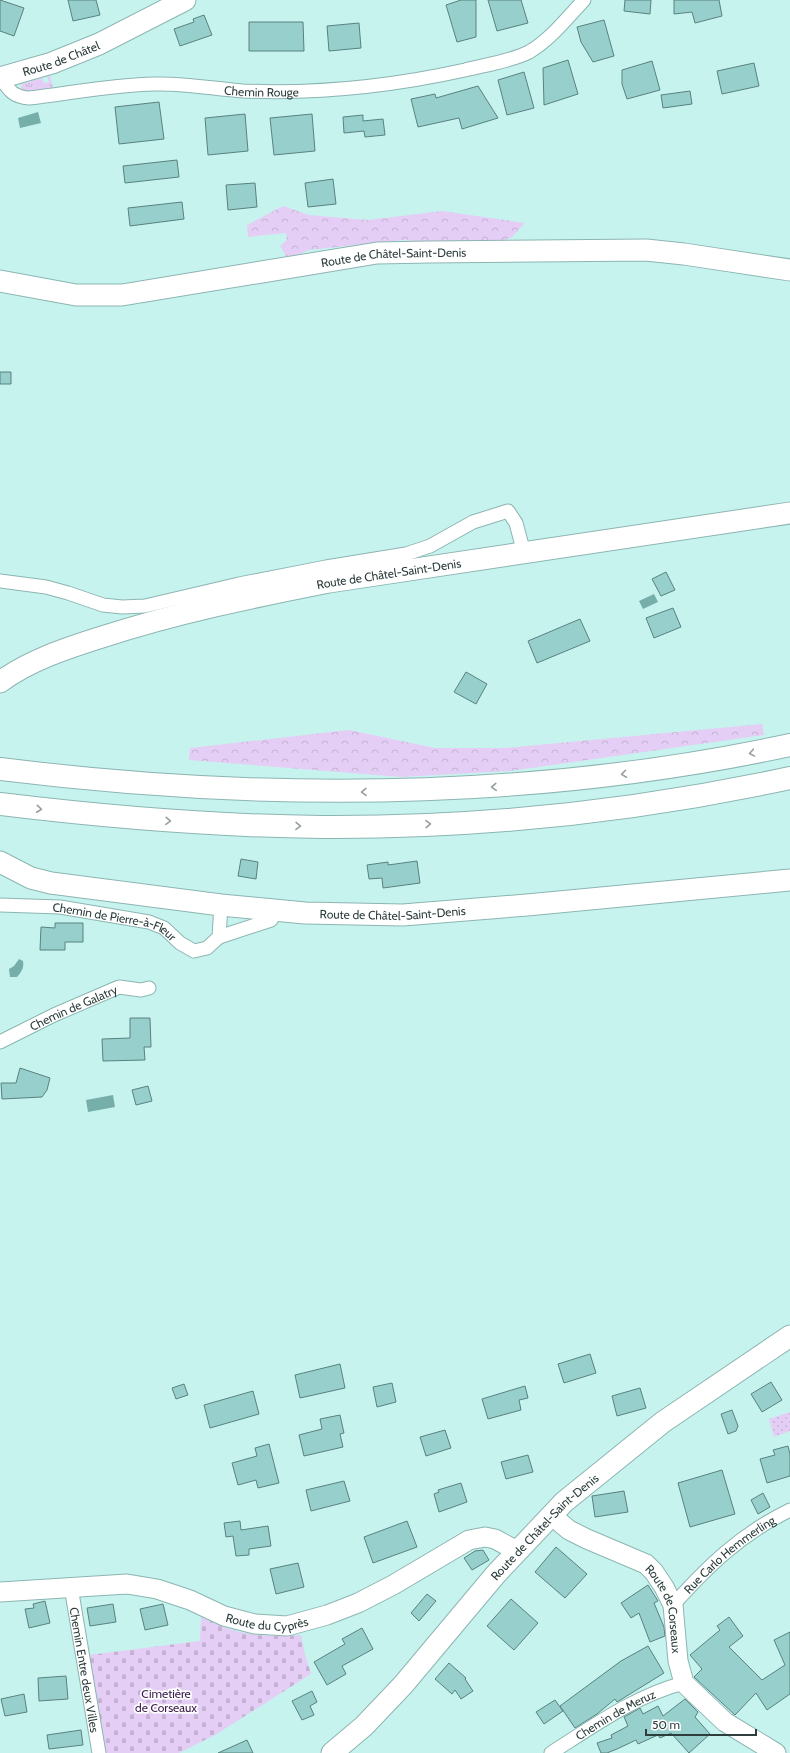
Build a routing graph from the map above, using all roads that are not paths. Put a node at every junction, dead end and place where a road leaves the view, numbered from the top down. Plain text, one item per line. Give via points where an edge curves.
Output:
1 (184, 0) edge
2 (584, 0) edge
3 (1, 78) edge
4 (790, 270) edge
5 (0, 281) edge
6 (790, 513) edge
7 (524, 553) junction
8 (0, 581) edge
9 (0, 682) edge
10 (790, 745) edge
11 (0, 769) edge
12 (790, 778) edge
13 (0, 804) edge
14 (0, 862) edge
15 (790, 880) edge
16 (221, 905) junction
17 (0, 906) edge
18 (277, 910) junction
19 (219, 937) junction
20 (149, 988) dead end
21 (0, 1042) edge
22 (790, 1336) edge
23 (790, 1510) edge
24 (550, 1515) junction
25 (517, 1551) junction
26 (71, 1587) junction
27 (0, 1592) edge
28 (673, 1605) junction
29 (684, 1683) junction
30 (99, 1753) edge
31 (332, 1753) edge
32 (551, 1753) edge
33 (776, 1753) edge

1 - 3 main road, Route de Châtel via 120,34 52,63
2 - 3 street, Chemin Rouge via 541,44 528,52 450,73 372,86 322,90 244,91 157,84 29,98 13,94
4 - 5 main road, Route de Châtel-Saint-Denis via 646,250 429,252 377,253 122,295 76,295
6 - 7 main road, Route de Châtel-Saint-Denis
7 - 8 street via 516,523 508,511 473,522 440,541 406,554 239,584 145,606 103,605 46,587
7 - 9 main road, Route de Châtel-Saint-Denis via 329,582 166,618 58,652 22,668
10 -> 11 highway via 684,765 605,776 490,787 410,791 245,790
13 -> 12 highway via 124,818 209,823 372,826 548,816 665,801
14 - 16 main road, Route de Châtel-Saint-Denis via 31,878 51,883
15 - 18 main road, Route de Châtel-Saint-Denis via 403,914 305,913
16 - 18 main road, Route de Châtel-Saint-Denis
16 - 19 street
17 - 19 street, Chemin de Pierre-à-Fleur via 60,908 149,922 164,928 180,944 194,951 207,948
18 - 19 street, Chemin de Pierre-à-Fleur via 271,920
20 - 21 street, Chemin de Galatry via 141,990 119,987
22 - 24 main road, Route de Châtel-Saint-Denis via 663,1422
23 - 28 street, Rue Carlo Hemmerling via 756,1528 732,1546
24 - 25 main road, Route de Châtel-Saint-Denis
24 - 28 street, Route de Corseaux via 569,1530 646,1564 664,1587
25 - 26 street, Route du Cyprès via 495,1539 485,1537 469,1540 358,1603 287,1626 255,1624 224,1616 190,1600 157,1589 127,1584
25 - 31 main road, Route de Châtel-Saint-Denis via 403,1685 364,1726
26 - 27 street, Route du Cyprès
26 - 30 street, Chemin Entre deux Villes
28 - 29 street, Route de Corseaux via 678,1661
29 - 32 street, Chemin de Meruz via 639,1701
29 - 33 street via 725,1722

